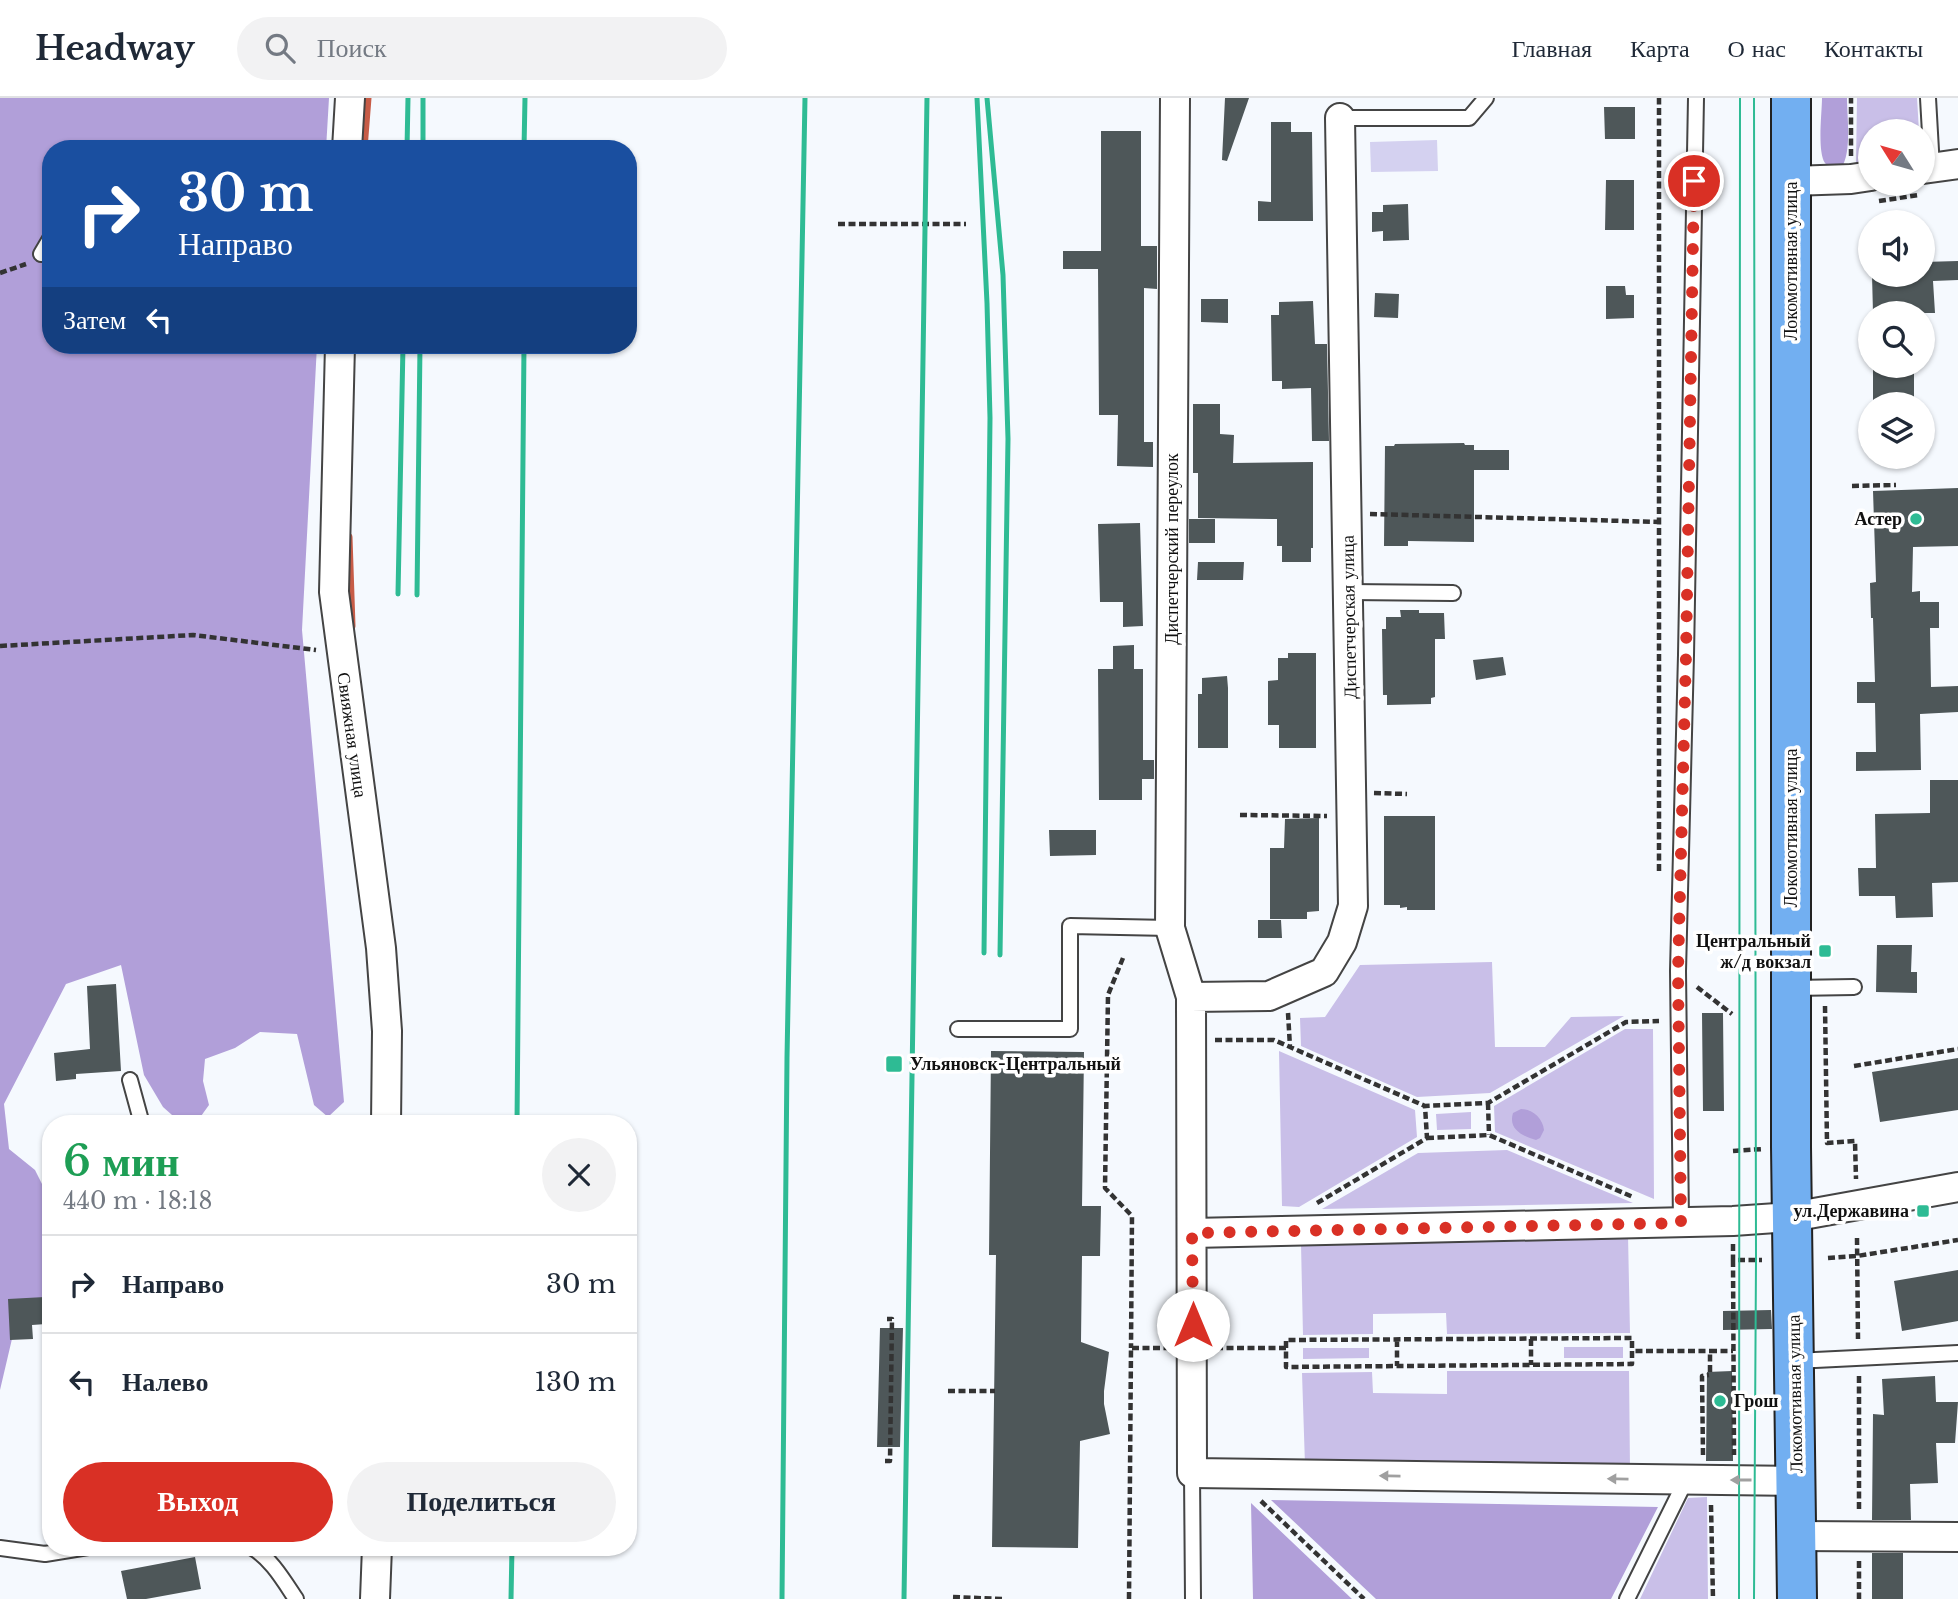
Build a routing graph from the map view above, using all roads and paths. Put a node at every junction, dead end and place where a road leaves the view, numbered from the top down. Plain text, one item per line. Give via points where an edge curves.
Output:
1 (350, 98) edge
2 (1175, 98) edge
3 (1486, 98) edge
4 (1659, 98) edge
5 (1696, 98) edge
6 (1791, 98) edge
7 (1928, 98) edge
8 (1340, 118) joint
9 (1930, 119) edge
10 (348, 140) edge
11 (1791, 181) junction
12 (1858, 182) edge
13 (966, 223) dead end
14 (838, 224) dead end
15 (41, 254) edge
16 (0, 273) edge
17 (340, 354) edge
18 (1896, 485) dead end
19 (1852, 486) dead end
20 (1348, 514) junction
21 (1660, 522) junction
22 (1349, 592) junction
23 (1453, 593) dead end
24 (0, 646) edge
25 (341, 653) junction
26 (1240, 815) dead end
27 (1352, 816) junction
28 (1659, 875) dead end
29 (1170, 928) junction
30 (1123, 958) dead end
31 (1854, 987) dead end
32 (1808, 988) junction
33 (1191, 997) junction
34 (1659, 1008) dead end
35 (958, 1029) dead end
36 (1191, 1040) junction
37 (1958, 1049) edge
38 (1854, 1066) dead end
39 (130, 1080) dead end
40 (1488, 1103) junction
41 (1425, 1106) junction
42 (140, 1115) edge
43 (386, 1115) edge
44 (1489, 1135) junction
45 (1427, 1138) junction
46 (1771, 1148) dead end
47 (1733, 1151) dead end
48 (1857, 1180) dead end
49 (1958, 1187) edge
50 (1636, 1198) dead end
51 (1311, 1207) dead end
52 (1792, 1217) junction
53 (1681, 1223) junction
54 (1192, 1233) junction
55 (1857, 1238) dead end
56 (1958, 1240) edge
57 (1857, 1256) junction
58 (1828, 1258) dead end
59 (1733, 1260) dead end
60 (887, 1319) dead end
61 (1531, 1339) junction
62 (1397, 1340) junction
63 (1131, 1348) junction
64 (1286, 1348) junction
65 (1193, 1349) junction
66 (1710, 1351) junction
67 (1734, 1351) junction
68 (1632, 1352) junction
69 (1958, 1353) edge
70 (1859, 1358) junction
71 (1794, 1362) junction
72 (1531, 1365) junction
73 (1397, 1366) junction
74 (948, 1391) dead end
75 (995, 1391) dead end
76 (1734, 1456) dead end
77 (885, 1461) dead end
78 (1192, 1473) junction
79 (1233, 1474) junction
80 (1700, 1480) junction
81 (1796, 1481) junction
82 (1797, 1536) junction
83 (1859, 1537) junction
84 (1958, 1537) edge
85 (0, 1548) edge
86 (42, 1554) edge
87 (263, 1556) edge
88 (377, 1556) edge
89 (953, 1597) edge
90 (296, 1599) edge
91 (375, 1599) edge
92 (1002, 1599) edge
93 (1129, 1599) edge
94 (1193, 1599) edge
95 (1364, 1599) edge
96 (1627, 1599) edge
97 (1713, 1599) edge
98 (1797, 1599) edge
99 (1859, 1599) edge

1 - 10 street
2 - 29 street, Диспетчерский переулок
3 - 8 lane via 1469,118
4 - 21 path
5 - 53 lane via 1678,971
6 - 11 main road, Локомотивная улица
7 - 9 lane
8 - 20 street, Диспетчерская улица
11 - 12 street
11 - 32 main road, Локомотивная улица
13 - 14 path
15 - 16 path
17 - 25 street, Свияжная улица via 334,592
18 - 19 path
20 - 21 path
20 - 22 street, Диспетчерская улица
21 - 28 path
22 - 23 lane
22 - 27 street, Диспетчерская улица
24 - 25 path via 193,635
25 - 43 street, Свияжная улица via 381,948
26 - 27 path
27 - 33 street, Диспетчерская улица via 1353,906 1342,942 1324,972 1269,996
29 - 33 street, Диспетчерский переулок
29 - 35 lane via 1070,926 1070,1029
30 - 63 path via 1108,995 1105,1188 1132,1216
31 - 32 lane
32 - 48 path via 1827,1143 1855,1141
32 - 52 main road, Локомотивная улица
33 - 36 street, Диспетчерский переулок
34 - 40 path via 1658,1021 1626,1022
36 - 41 path via 1274,1041
36 - 54 street, Диспетчерский переулок
37 - 38 path
39 - 42 lane
40 - 41 path
40 - 44 path
41 - 45 path
44 - 45 path
44 - 50 path
45 - 51 path
46 - 47 path
49 - 52 street
52 - 53 street
52 - 71 main road, Локомотивная улица
53 - 54 street
54 - 65 street, Диспетчерский переулок
55 - 57 path
56 - 57 path
57 - 58 path
57 - 70 path
59 - 67 path
60 - 77 path via 892,1319 892,1390 890,1461
61 - 62 path
61 - 68 path via 1632,1338
61 - 72 path
62 - 64 path via 1286,1340
62 - 73 path
63 - 65 path
63 - 93 path
64 - 65 path
64 - 73 path via 1286,1367
65 - 78 street, Диспетчерский переулок
66 - 67 path
66 - 68 path
66 - 80 path via 1710,1374 1702,1376
67 - 76 path
68 - 72 path via 1632,1364
69 - 70 lane
70 - 71 lane
70 - 83 path
71 - 81 main road, Локомотивная улица
72 - 73 path
74 - 75 path
78 - 79 street
78 - 94 lane
80 -> 79 street
79 - 95 path
81 -> 80 street
80 - 96 lane
80 - 97 path
81 - 82 main road, Локомотивная улица
82 - 83 street
82 - 98 main road, Локомотивная улица
83 - 84 street
83 - 99 path
85 - 86 lane
87 - 90 lane
88 - 91 street
89 - 92 path

